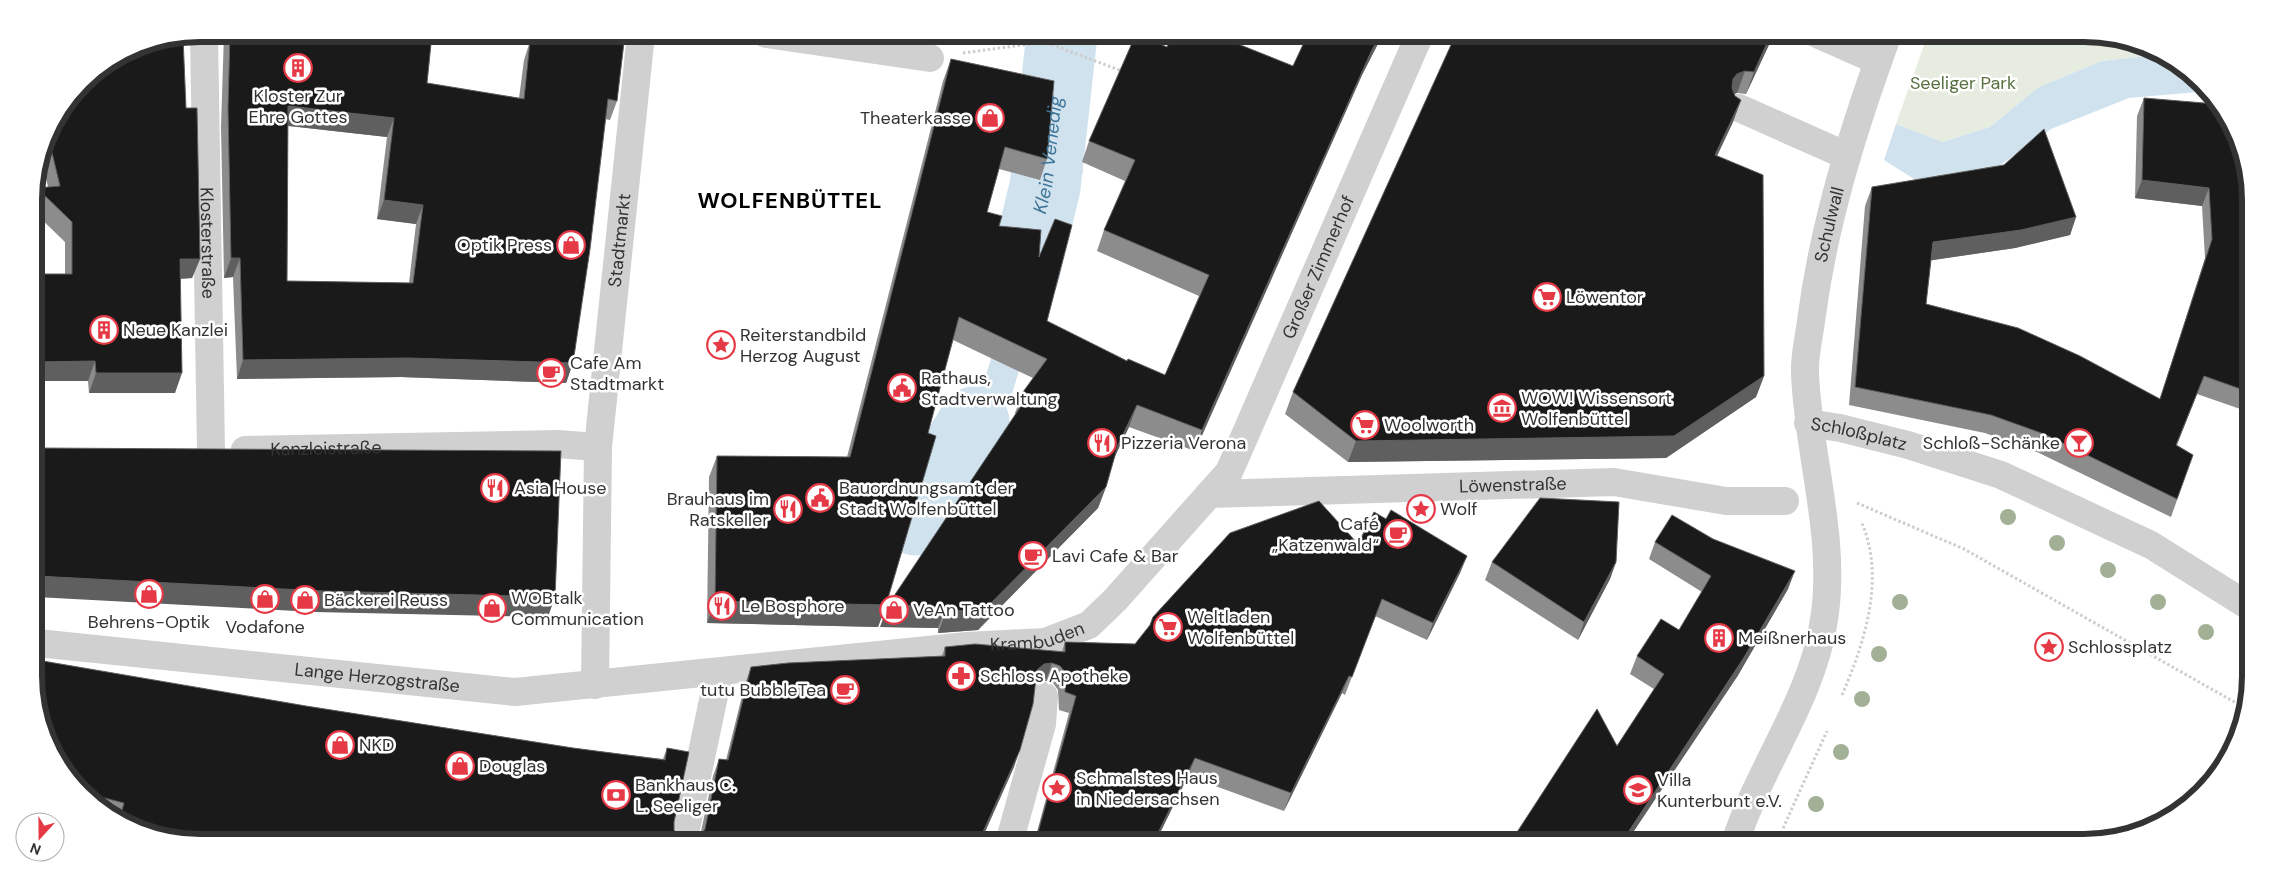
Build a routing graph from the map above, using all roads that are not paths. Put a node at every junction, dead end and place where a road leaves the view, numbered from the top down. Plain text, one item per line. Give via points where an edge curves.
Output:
1 (204, 43) edge
2 (641, 43) edge
3 (828, 43) edge
4 (1416, 43) edge
5 (1837, 43) edge
6 (1885, 43) edge
7 (930, 58) road end
8 (1878, 61) junction
9 (1739, 108) edge
10 (1847, 156) junction
11 (1808, 423) junction
12 (598, 447) junction
13 (182, 451) edge
14 (211, 451) junction
15 (1209, 494) junction
16 (1785, 501) dead end
17 (2242, 602) edge
18 (43, 644) edge
19 (719, 672) junction
20 (596, 685) junction
21 (1044, 696) dead end
22 (685, 834) edge
23 (1011, 834) edge
24 (1738, 834) edge

1 - 14 street, Klosterstraße
2 - 12 street, Stadtmarkt
3 - 7 street
4 - 15 street, Großer Zimmerhof via 1229,472
5 - 8 street
6 - 8 street, Schulwall
8 - 10 street, Schulwall
9 - 10 street
10 - 11 street, Schulwall via 1818,271 1805,370
11 - 17 street, Schloßplatz via 1908,445 2001,475 2151,546
11 - 24 street, Schloßplatz via 1828,554 1824,620 1818,650 1799,701
12 - 14 street, Kanzleistraße via 558,444
12 - 20 street, Stadtmarkt
13 - 14 street, Kanzleistraße
15 - 16 street, Löwenstraße via 1614,482 1726,501
15 - 19 street, Krambuden via 1089,625 1045,651 967,646
18 - 20 street, Lange Herzogstraße via 515,692
19 - 20 street, Lange Herzogstraße
19 - 22 street
21 - 23 street via 1042,724

